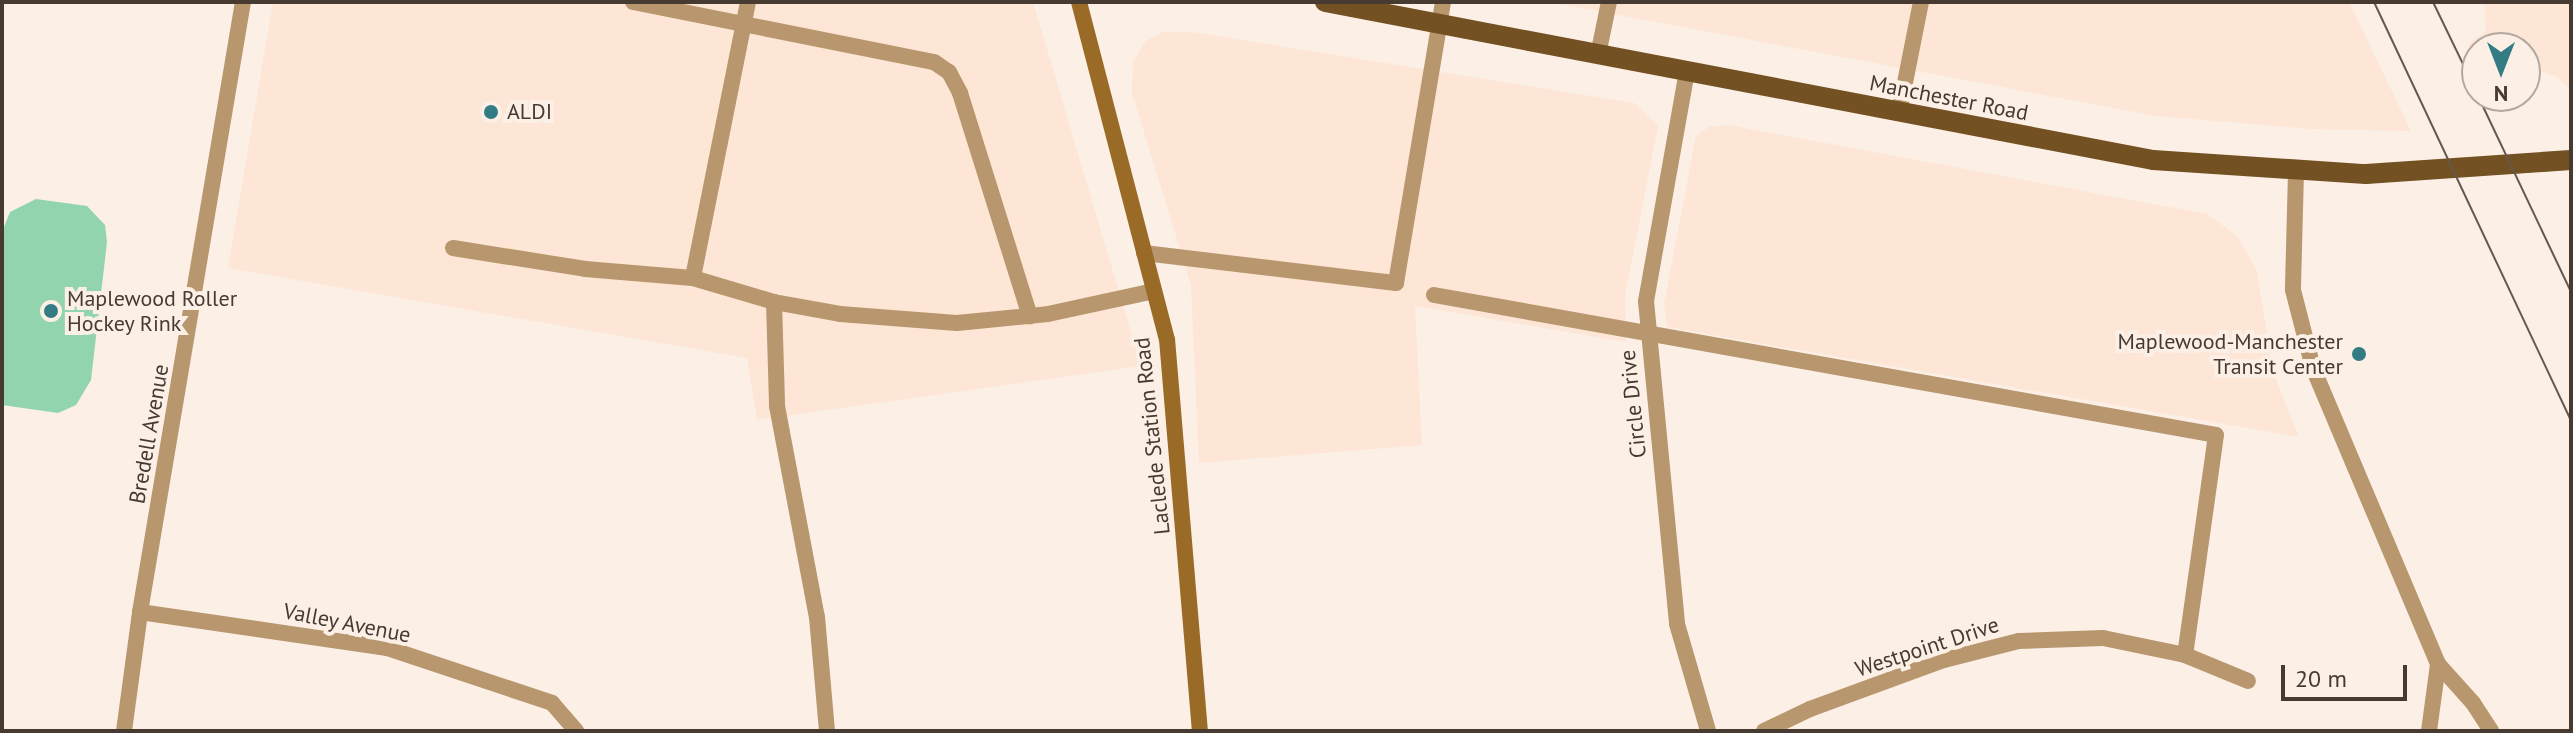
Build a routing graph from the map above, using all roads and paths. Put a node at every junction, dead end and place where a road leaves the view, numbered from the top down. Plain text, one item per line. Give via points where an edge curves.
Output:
1 (243, 2) edge
2 (633, 2) edge
3 (748, 2) edge
4 (1079, 2) edge
5 (1325, 2) edge
6 (1443, 2) edge
7 (1609, 2) edge
8 (1921, 2) edge
9 (744, 23) junction
10 (1438, 25) junction
11 (1598, 55) junction
12 (1687, 71) junction
13 (1899, 113) junction
14 (2571, 160) edge
15 (2296, 172) junction
16 (453, 248) dead end
17 (1144, 253) junction
18 (693, 278) junction
19 (1154, 291) junction
20 (1434, 295) dead end
21 (774, 302) junction
22 (1030, 316) junction
23 (1649, 335) junction
24 (140, 612) junction
25 (2185, 655) junction
26 (2438, 664) junction
27 (2248, 681) dead end
28 (124, 731) edge
29 (576, 731) edge
30 (827, 731) edge
31 (1200, 731) edge
32 (1708, 731) edge
33 (1764, 731) edge
34 (2429, 731) edge
35 (2491, 731) edge

1 - 24 street, Bredell Avenue
2 - 9 street
3 - 9 street
4 - 17 street, Laclede Station Road
5 - 10 main road, Manchester Road
6 - 10 street
7 - 11 street
8 - 13 street
9 - 18 street
9 - 22 street via 934,62 949,72
10 - 11 main road, Manchester Road
10 - 17 street via 1396,283
11 - 12 main road, Manchester Road
12 - 13 main road, Manchester Road
12 - 23 street, Circle Drive via 1646,301
13 - 15 main road, Manchester Road via 2153,160
14 - 15 main road, Manchester Road via 2438,172
15 - 26 street via 2293,290 2300,328
16 - 18 street via 585,269
17 - 19 street, Laclede Station Road
18 - 21 street
19 - 22 street
19 - 31 street, Laclede Station Road via 1167,339
20 - 23 street
21 - 22 street via 840,314 957,323
21 - 30 street via 777,406 817,617
23 - 25 street via 2216,435
23 - 32 street, Circle Drive via 1677,624
24 - 28 street, Bredell Avenue
24 - 29 street, Valley Avenue via 387,648 552,703
25 - 27 street, Westpoint Drive
25 - 33 street, Westpoint Drive via 2103,638 2019,641 1944,660
26 - 34 street
26 - 35 street

